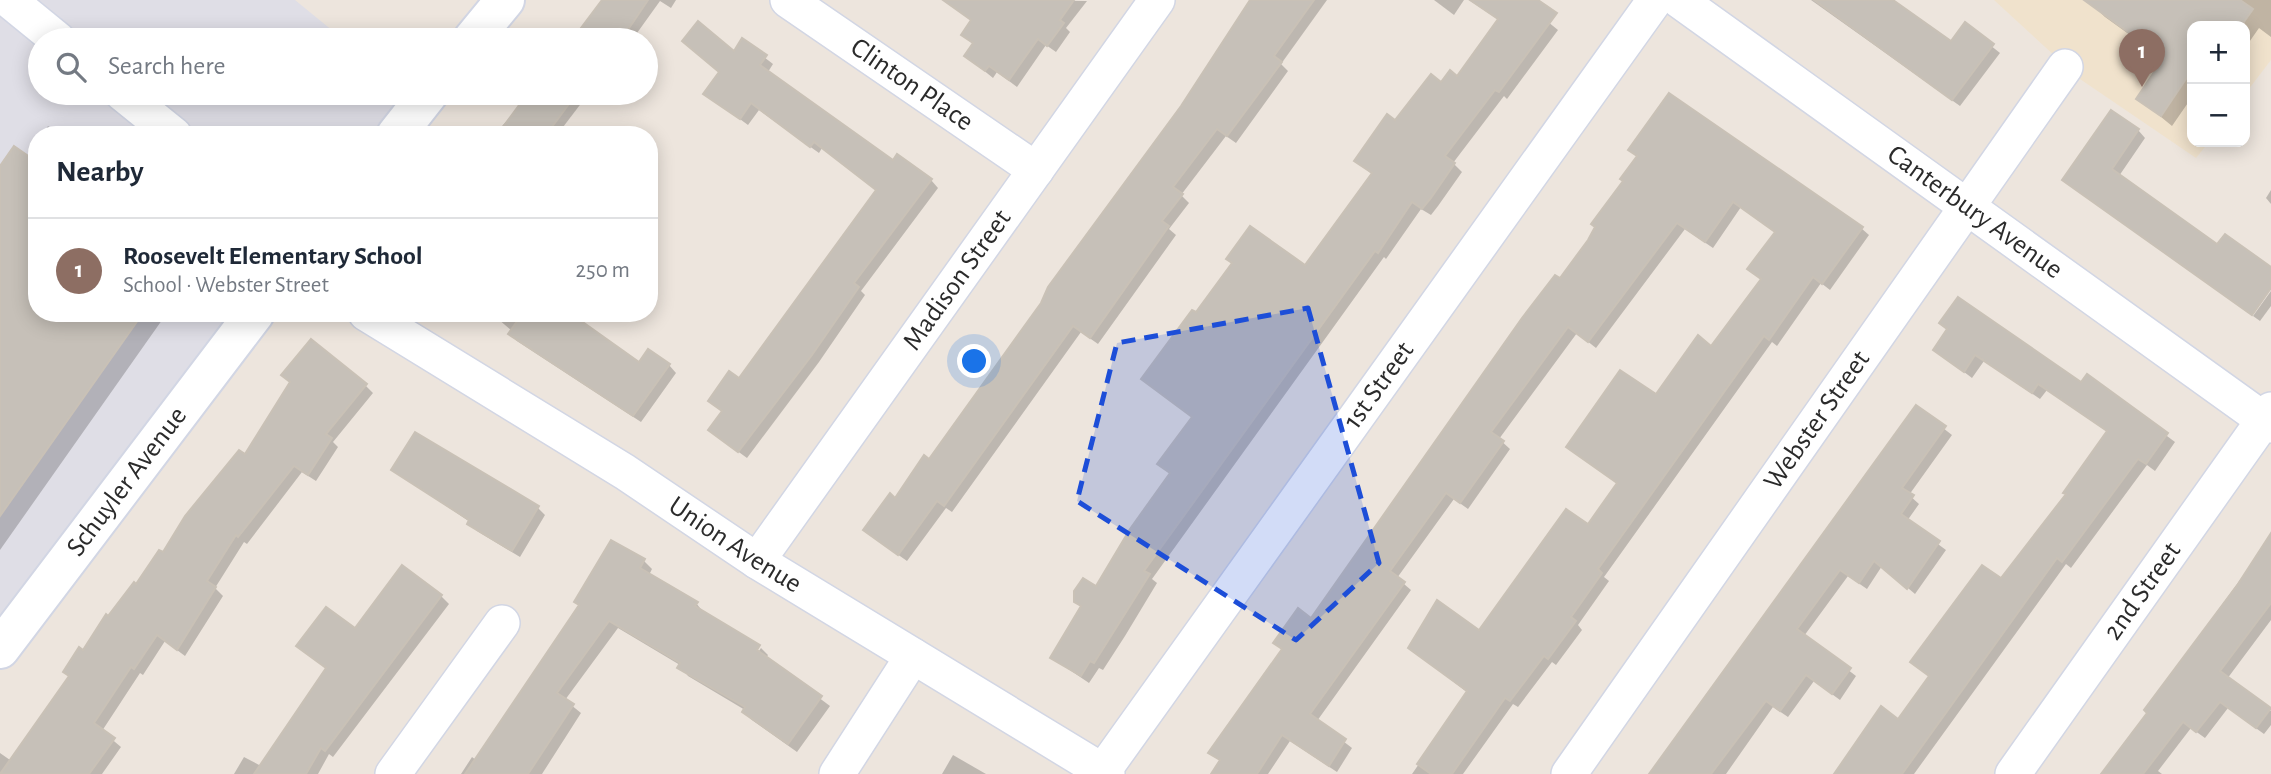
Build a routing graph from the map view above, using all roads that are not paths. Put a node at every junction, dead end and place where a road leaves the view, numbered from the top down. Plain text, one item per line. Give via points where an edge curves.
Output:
1 (9, 0) edge
2 (505, 0) edge
3 (788, 0) edge
4 (1157, 0) edge
5 (1655, 0) edge
6 (1679, 0) edge
7 (43, 28) edge
8 (482, 28) edge
9 (2065, 67) dead end
10 (137, 105) edge
11 (420, 105) edge
12 (163, 126) edge
13 (403, 126) edge
14 (1036, 170) junction
15 (1968, 207) junction
16 (247, 322) edge
17 (381, 322) edge
18 (2269, 418) edge
19 (757, 561) junction
20 (502, 624) dead end
21 (0, 649) edge
22 (913, 656) junction
23 (1105, 773) edge
24 (393, 774) edge
25 (837, 774) edge
26 (1569, 774) edge
27 (2013, 774) edge

1 - 7 street
2 - 8 street
3 - 14 street, Clinton Place
4 - 14 street, Madison Street
5 - 23 street, 1st Street
6 - 15 street, Canterbury Avenue
9 - 15 street, Webster Street
10 - 12 street
11 - 13 street
14 - 19 street, Madison Street
15 - 18 street, Canterbury Avenue
15 - 26 street, Webster Street
16 - 21 street, Schuyler Avenue
17 - 19 street, Union Avenue via 625,472
18 - 27 street, 2nd Street
19 - 22 street, Union Avenue
20 - 24 street
22 - 23 street, Union Avenue
22 - 25 street

